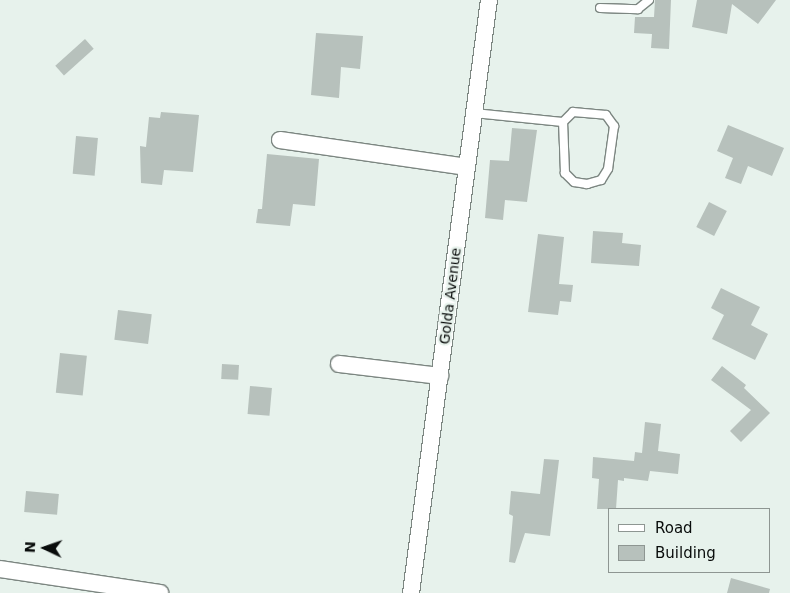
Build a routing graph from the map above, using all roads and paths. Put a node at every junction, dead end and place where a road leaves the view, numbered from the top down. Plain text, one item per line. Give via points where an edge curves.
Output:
1 (489, 0) edge
2 (649, 0) edge
3 (600, 8) dead end
4 (474, 112) junction
5 (563, 122) junction
6 (280, 140) dead end
7 (467, 167) junction
8 (339, 364) dead end
9 (440, 376) junction
10 (0, 569) edge
11 (160, 593) edge
12 (411, 593) edge

1 - 4 street, Golda Avenue
2 - 3 lane via 638,9
4 - 5 lane
4 - 7 street, Golda Avenue
5 - 5 lane via 565,173 574,182 587,184 601,180 608,169 614,126 606,115 573,112
6 - 7 street
7 - 9 street, Golda Avenue
8 - 9 street
9 - 12 street, Golda Avenue
10 - 11 street

